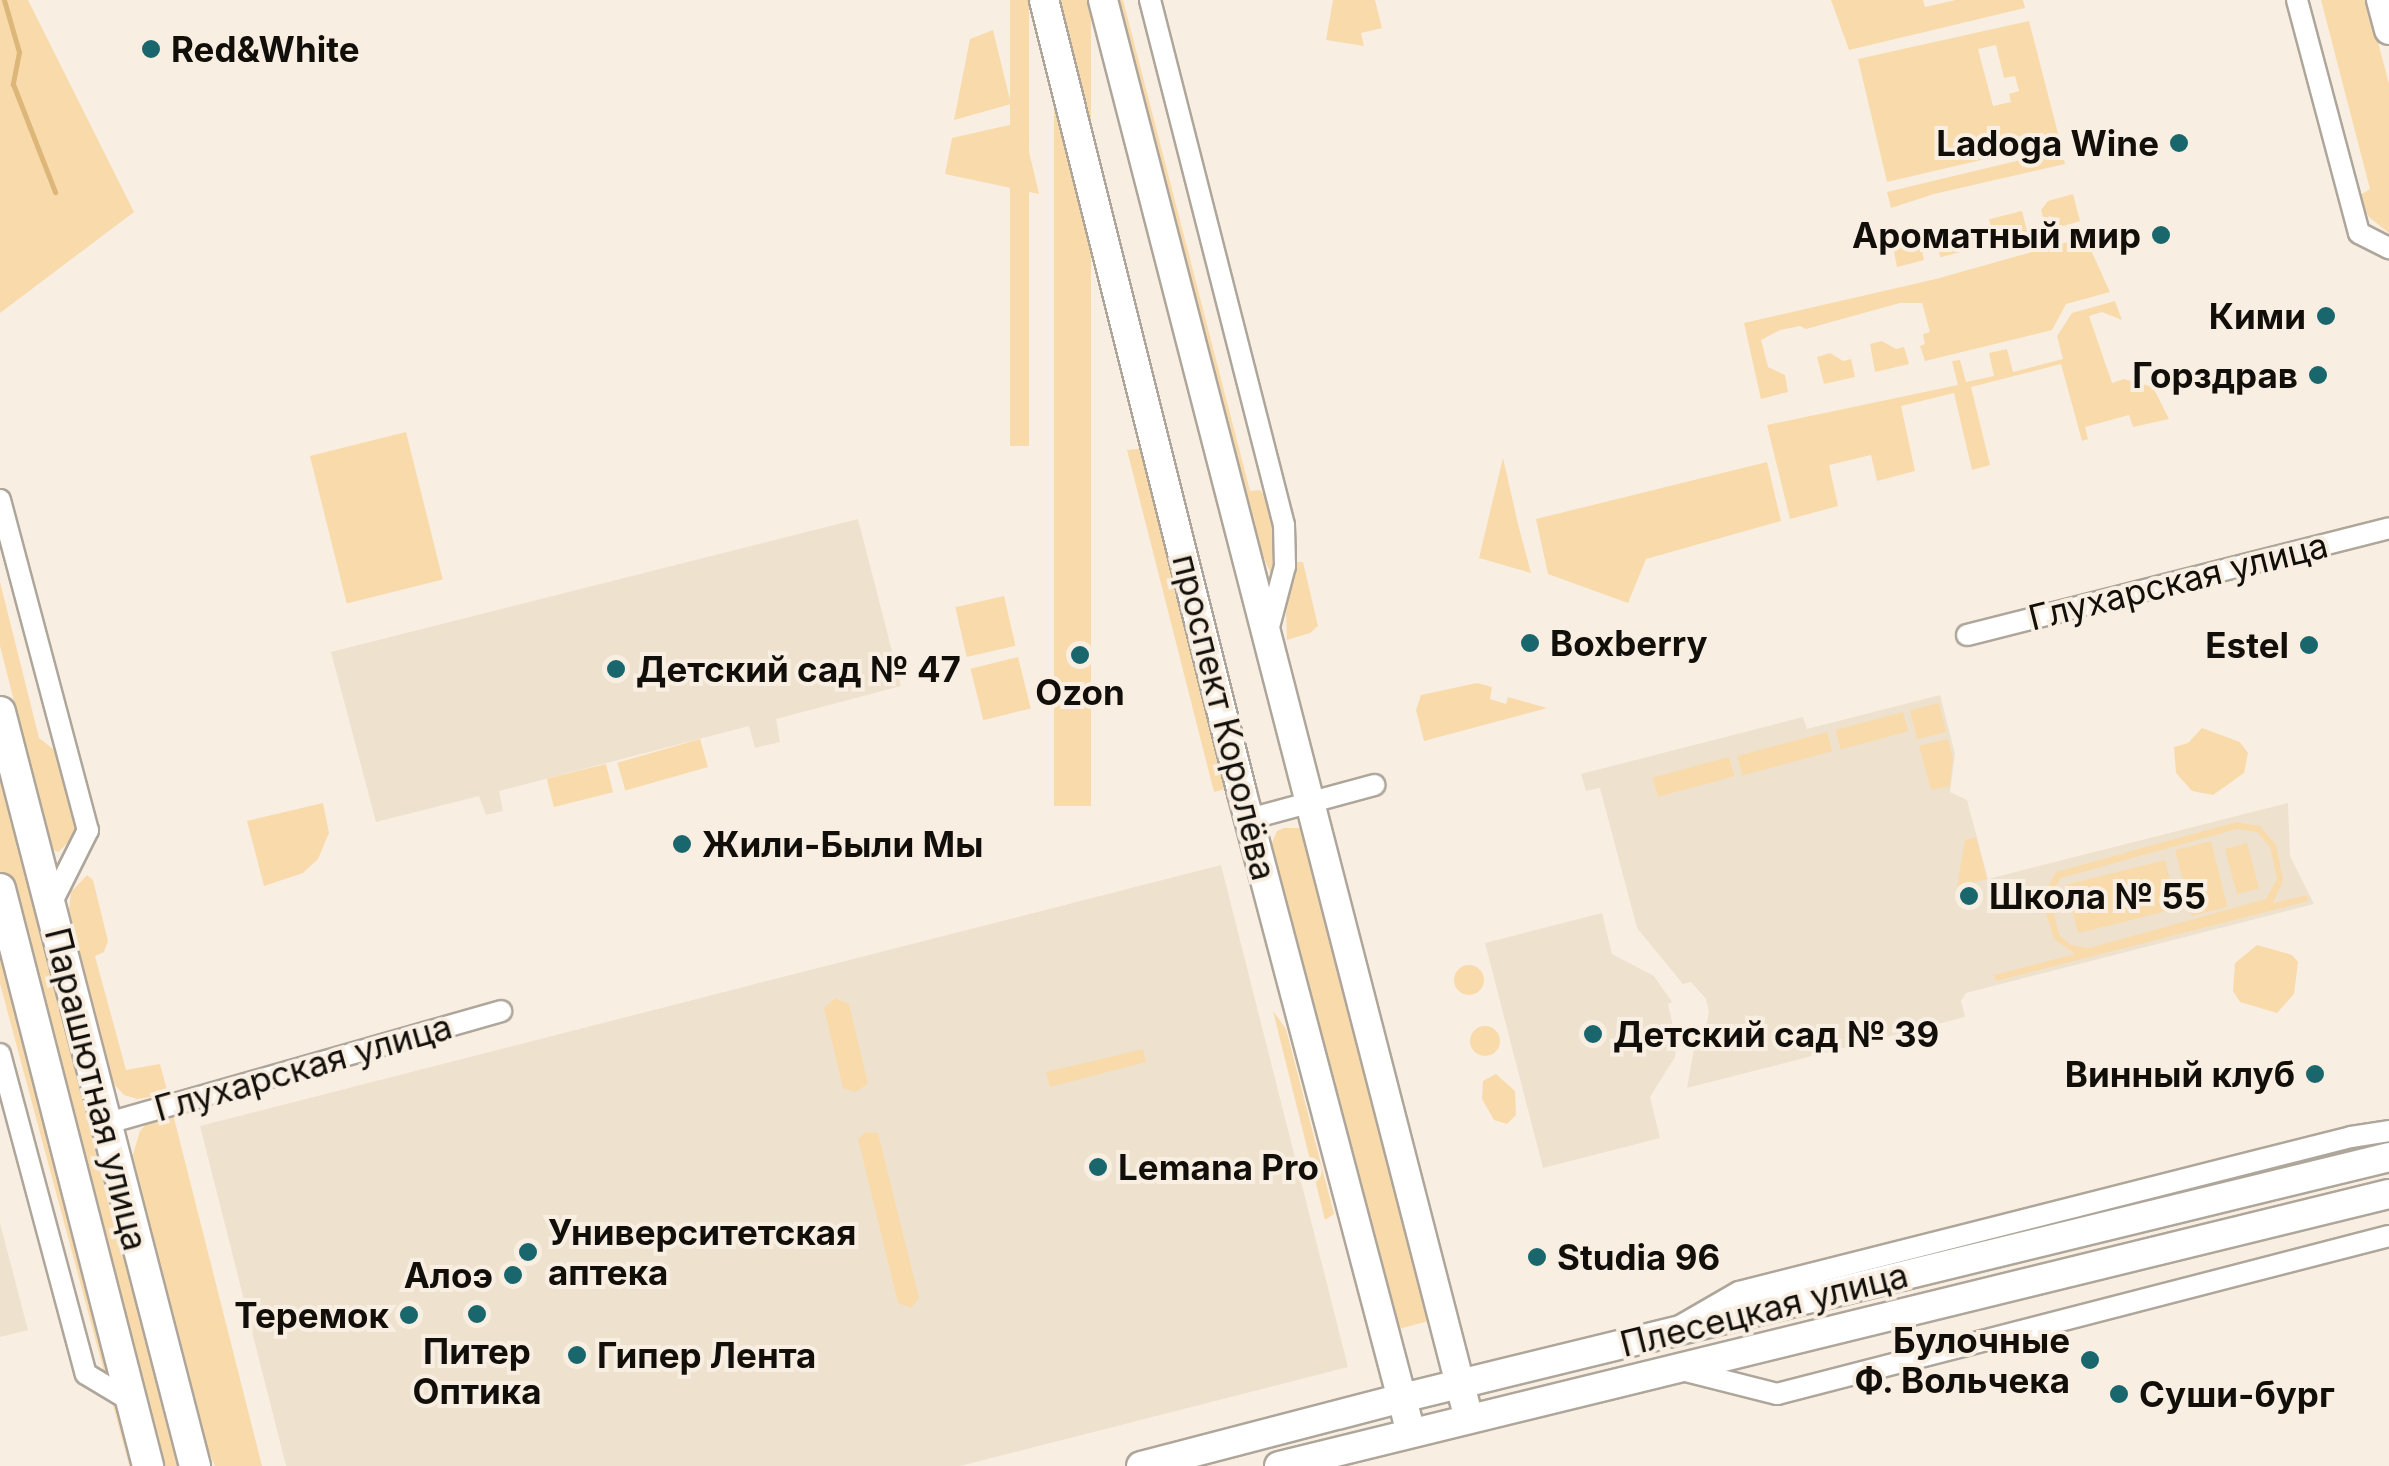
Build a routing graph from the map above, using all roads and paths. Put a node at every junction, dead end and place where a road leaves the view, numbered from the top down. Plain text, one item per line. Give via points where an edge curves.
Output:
1 (1044, 0) edge
2 (1103, 0) edge
3 (1150, 0) edge
4 (2297, 0) edge
5 (2381, 0) edge
6 (2389, 30) edge
7 (2389, 248) edge
8 (0, 500) edge
9 (2389, 528) edge
10 (1268, 631) junction
11 (1967, 635) dead end
12 (0, 712) edge
13 (1374, 785) dead end
14 (1313, 800) junction
15 (1249, 819) junction
16 (0, 888) edge
17 (50, 906) junction
18 (501, 1011) dead end
19 (0, 1054) edge
20 (105, 1124) junction
21 (2389, 1132) edge
22 (2389, 1157) edge
23 (2389, 1194) edge
24 (2389, 1236) edge
25 (1670, 1332) junction
26 (1675, 1369) junction
27 (1460, 1384) junction
28 (1402, 1398) junction
29 (131, 1401) junction
30 (1469, 1419) junction
31 (1411, 1433) junction
32 (148, 1466) edge
33 (195, 1466) edge
34 (1141, 1466) edge
35 (1279, 1466) edge

1 - 15 street, проспект Королёва
2 - 10 street, проспект Королёва
3 - 10 street via 1284,525 1285,566
4 - 7 street via 2359,234
5 - 6 street
8 - 17 street via 88,830
9 - 11 street, Глухарская улица
10 - 14 street, проспект Королёва
12 - 17 main road, Парашютная улица
13 - 14 street
14 - 15 street
14 - 27 street, проспект Королёва
15 - 28 street, проспект Королёва
16 - 29 main road, Парашютная улица
17 - 20 main road, Парашютная улица
18 - 20 street, Глухарская улица
19 - 29 street via 86,1374
20 - 33 main road, Парашютная улица
21 - 25 street via 1739,1292
22 - 25 street, Плесецкая улица
23 - 26 street, Плесецкая улица
24 - 26 street via 1777,1394
25 - 27 street, Плесецкая улица
26 - 30 street, Плесецкая улица
27 - 28 street, Плесецкая улица
27 - 30 street, проспект Королёва
28 - 31 street, проспект Королёва
28 - 34 street, Плесецкая улица
29 - 32 main road, Парашютная улица
30 - 31 street, Плесецкая улица
31 - 35 street, Плесецкая улица

